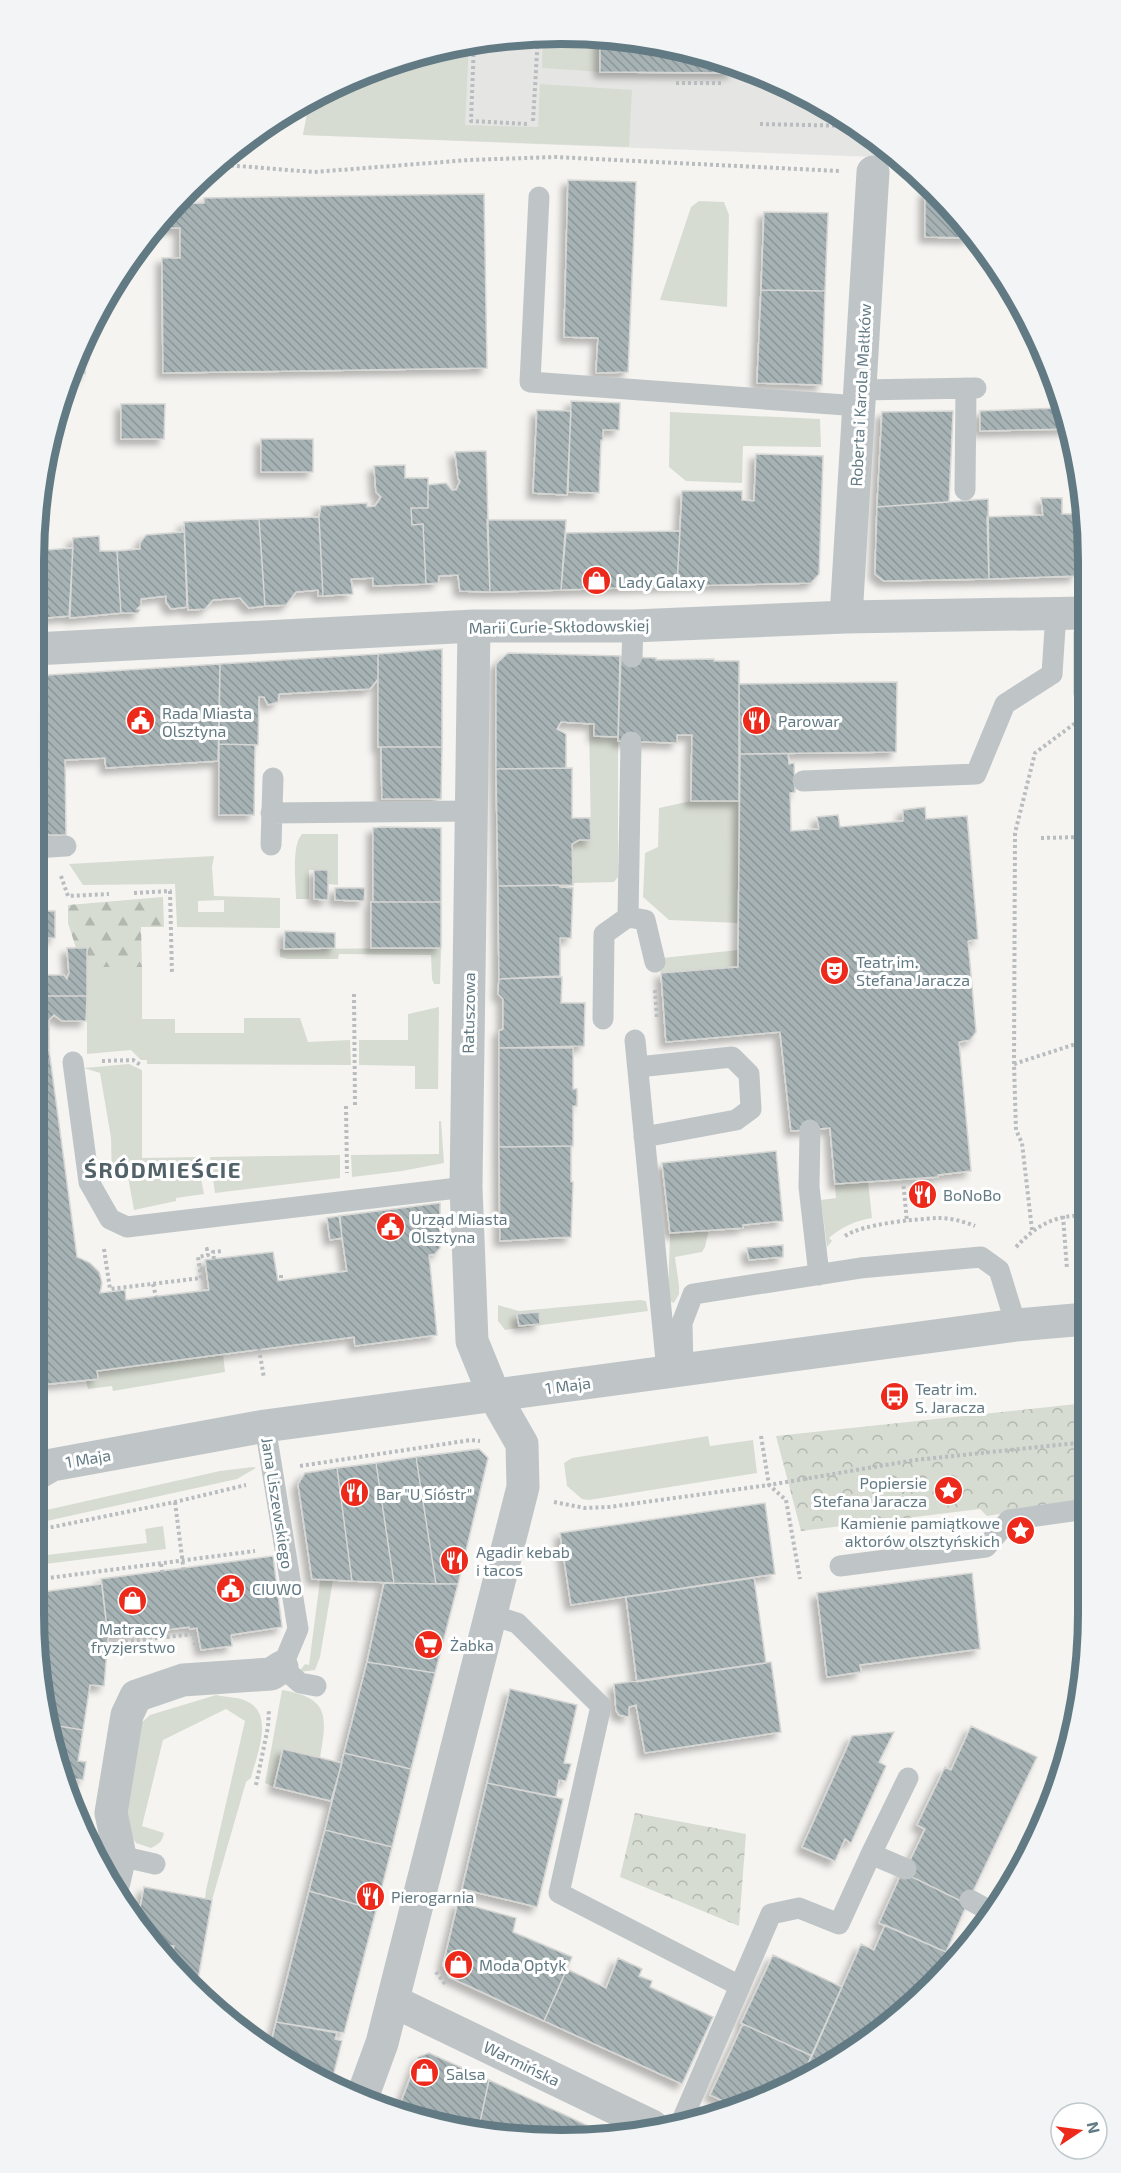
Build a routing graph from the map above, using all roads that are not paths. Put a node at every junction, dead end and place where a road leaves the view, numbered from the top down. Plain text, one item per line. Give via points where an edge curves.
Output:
1 (873, 172) road end
2 (539, 197) dead end
3 (859, 398) junction
4 (965, 490) dead end
5 (1070, 613) edge
6 (846, 617) junction
7 (474, 626) junction
8 (44, 648) edge
9 (631, 742) dead end
10 (273, 778) dead end
11 (803, 781) dead end
12 (470, 811) junction
13 (271, 813) junction
14 (271, 845) dead end
15 (66, 846) dead end
16 (44, 847) edge
17 (628, 917) junction
18 (654, 962) dead end
19 (603, 1018) dead end
20 (635, 1040) dead end
21 (73, 1062) dead end
22 (638, 1067) junction
23 (810, 1130) dead end
24 (644, 1137) junction
25 (466, 1186) junction
26 (819, 1275) junction
27 (1078, 1320) edge
28 (1016, 1325) junction
29 (675, 1370) junction
30 (494, 1395) junction
31 (265, 1426) junction
32 (44, 1466) edge
33 (1078, 1510) edge
34 (840, 1566) dead end
35 (491, 1615) junction
36 (282, 1667) junction
37 (316, 1686) dead end
38 (908, 1778) dead end
39 (871, 1854) junction
40 (155, 1864) dead end
41 (117, 1869) edge
42 (906, 1869) dead end
43 (740, 1986) junction
44 (393, 2001) junction
45 (365, 2091) edge
46 (685, 2114) edge
47 (645, 2122) edge

1 - 3 street, Roberta i Karola Małłków
2 - 3 lane via 530,382
3 - 4 lane via 971,388
3 - 6 street, Roberta i Karola Małłków
5 - 6 street, Marii Curie-Skłodowskiej
5 - 11 lane via 1052,674 1005,704 975,774
6 - 7 street, Marii Curie-Skłodowskiej via 632,641
7 - 8 street, Marii Curie-Skłodowskiej
7 - 12 street, Ratuszowa
9 - 17 lane
10 - 13 lane
12 - 13 lane
12 - 25 street, Ratuszowa
13 - 14 lane
15 - 16 lane
17 - 18 lane via 645,920
17 - 19 lane via 604,933
20 - 22 lane
21 - 25 lane via 89,1182 110,1219 128,1227
22 - 24 lane
22 - 24 lane via 732,1057 749,1074 751,1109 736,1120
23 - 26 lane via 809,1187
24 - 29 lane
25 - 30 street, Ratuszowa via 472,1341
26 - 28 lane via 981,1257 999,1270
26 - 29 lane via 693,1294 682,1323
27 - 28 street, 1 Maja
28 - 29 street, 1 Maja
29 - 30 street, 1 Maja
30 - 31 street, 1 Maja
30 - 35 street, Ratuszowa via 522,1444 523,1487
31 - 32 street, 1 Maja
31 - 36 lane, Jana Liszewskiego via 298,1629
33 - 34 lane via 1009,1520 986,1547
35 - 43 lane via 517,1623 601,1706 559,1893
35 - 44 street, Ratuszowa
36 - 37 lane via 300,1683
36 - 41 street via 271,1674 183,1680 136,1696 127,1715 111,1813
38 - 39 lane
39 - 42 lane
39 - 43 lane via 839,1924 799,1908 771,1914
40 - 41 lane
43 - 46 lane
44 - 45 street, Ratuszowa
44 - 47 street, Warmińska

